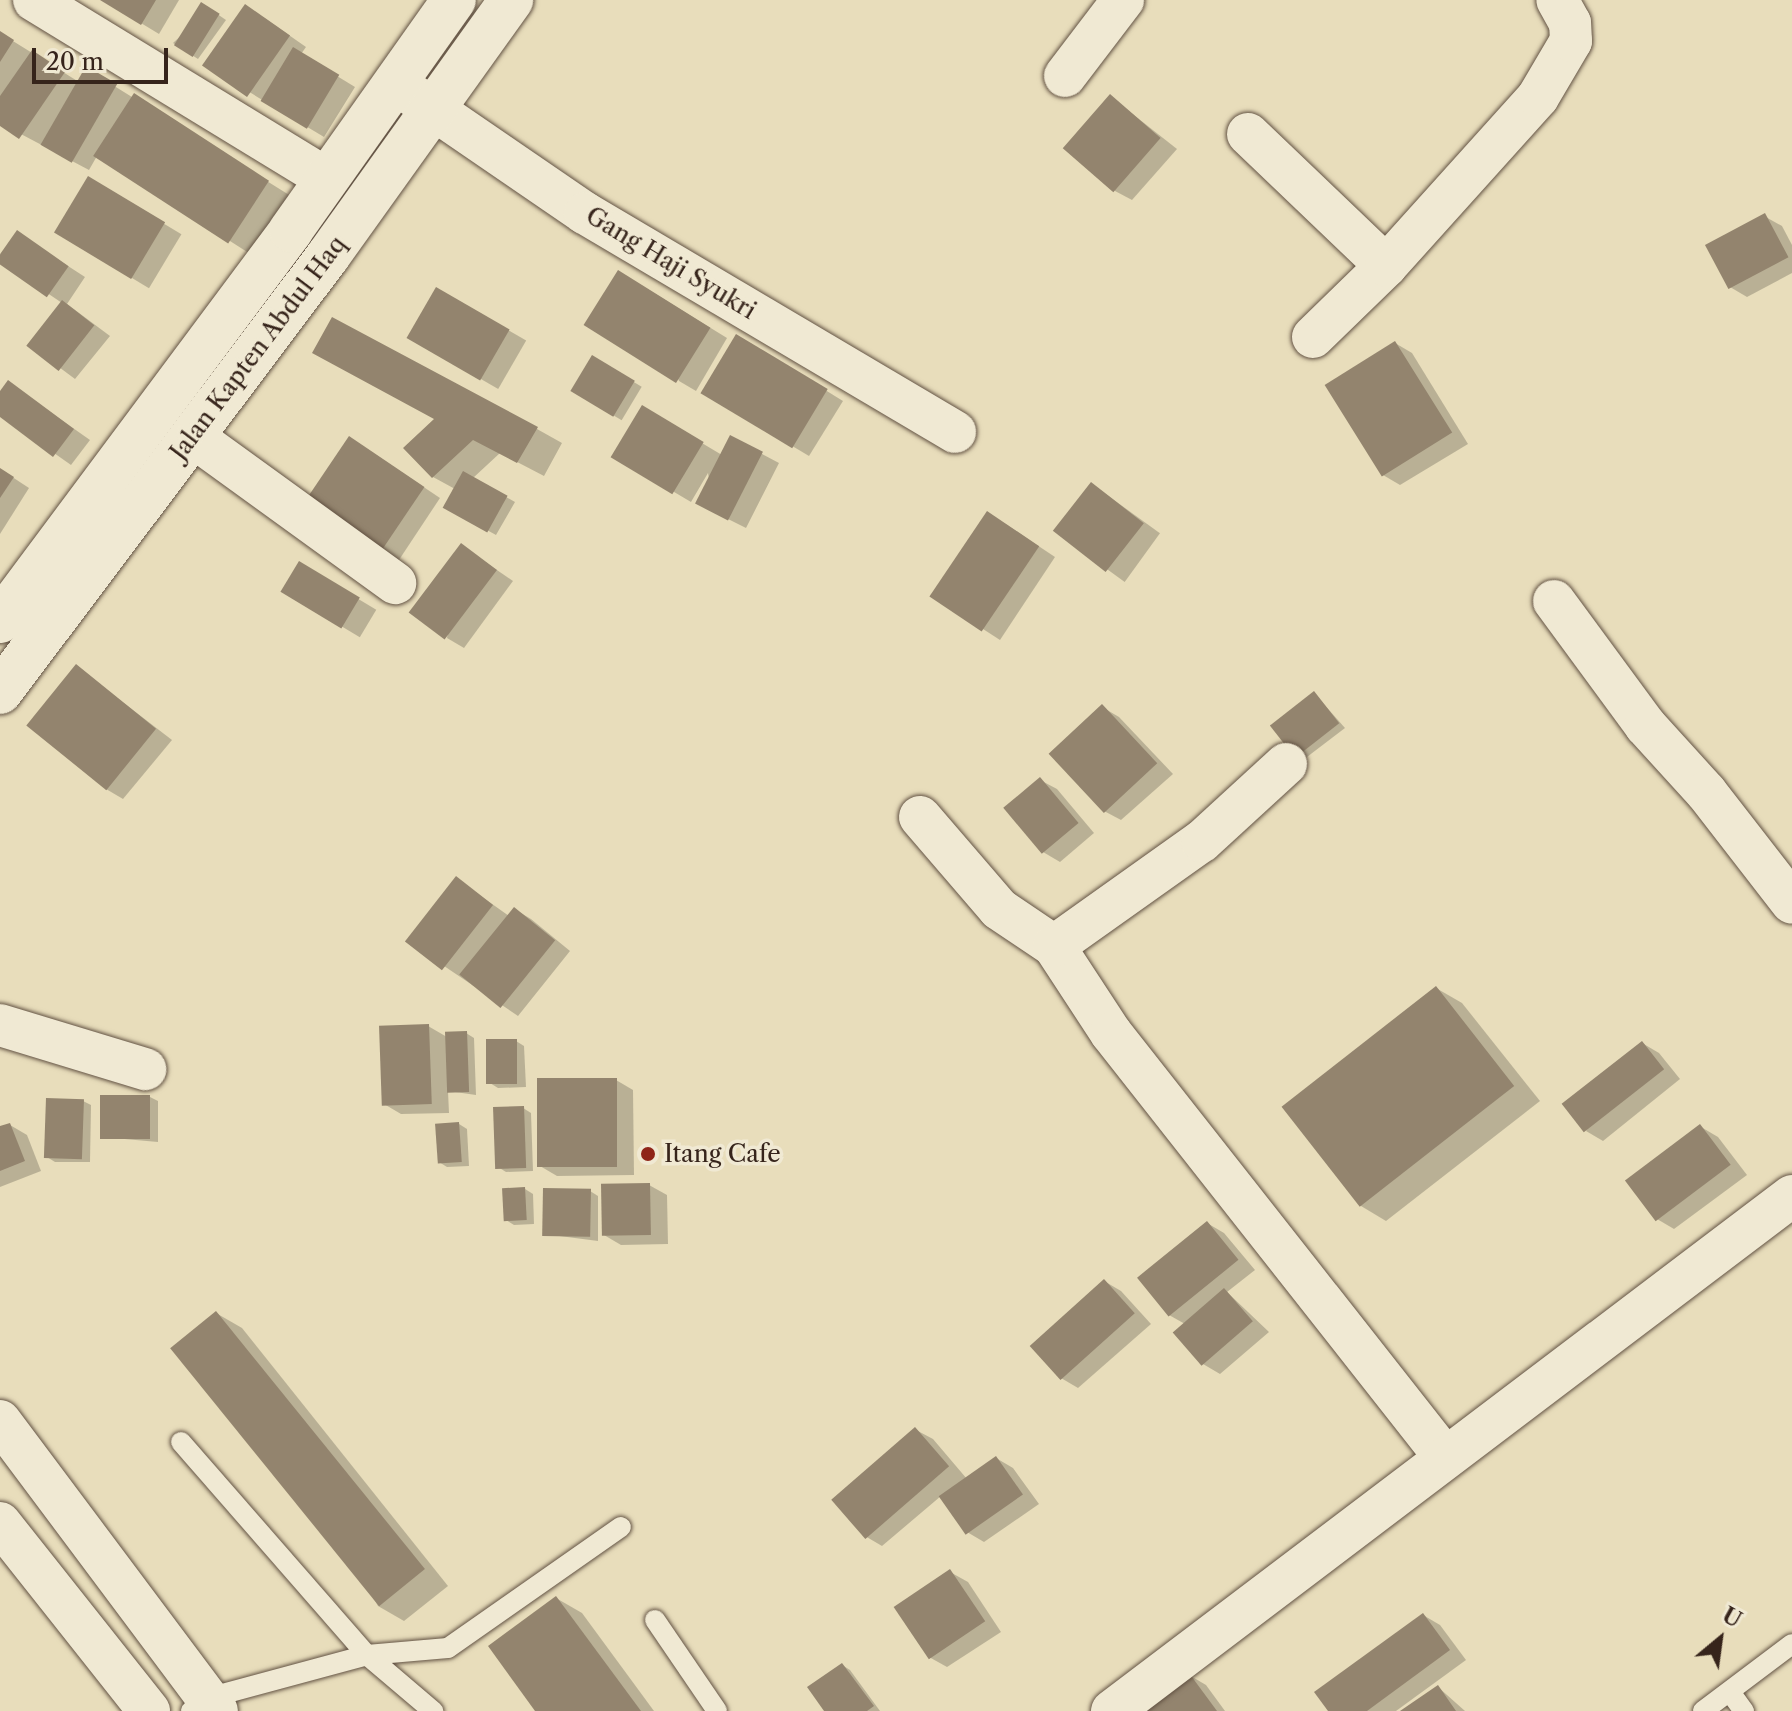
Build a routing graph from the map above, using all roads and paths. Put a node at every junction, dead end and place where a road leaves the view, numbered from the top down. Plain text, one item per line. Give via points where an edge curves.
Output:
1 (34, 0) edge
2 (454, 0) edge
3 (511, 0) edge
4 (1123, 0) edge
5 (1557, 0) edge
6 (1065, 76) dead end
7 (395, 83) junction
8 (434, 107) junction
9 (1248, 134) dead end
10 (326, 178) junction
11 (1386, 266) junction
12 (1313, 337) dead end
13 (955, 432) dead end
14 (192, 436) junction
15 (395, 583) dead end
16 (1554, 601) dead end
17 (0, 621) edge
18 (15, 642) edge
19 (0, 692) edge
20 (1286, 764) dead end
21 (920, 817) dead end
22 (1792, 903) edge
23 (1054, 946) junction
24 (0, 1025) edge
25 (145, 1069) dead end
26 (1792, 1196) edge
27 (0, 1421) edge
28 (181, 1442) dead end
29 (1444, 1456) junction
30 (0, 1523) edge
31 (621, 1527) dead end
32 (655, 1620) dead end
33 (1792, 1644) edge
34 (367, 1655) junction
35 (1730, 1692) junction
36 (205, 1707) edge
37 (149, 1711) edge
38 (433, 1711) edge
39 (717, 1711) edge
40 (1112, 1711) edge
41 (1703, 1711) edge
42 (1744, 1711) edge

1 - 10 street
2 - 7 street, Jalan Kapten Abdul Haq
3 - 8 street, Jalan Kapten Abdul Haq
4 - 6 street
5 - 11 street via 1570,23 1571,41 1538,97
7 - 8 street, Gang Haji Syukri
7 - 10 street, Jalan Kapten Abdul Haq
8 - 13 street, Gang Haji Syukri via 585,213
8 - 14 street, Jalan Kapten Abdul Haq
9 - 11 street
10 - 17 street, Jalan Kapten Abdul Haq
11 - 12 street
14 - 15 street
14 - 18 street, Jalan Kapten Abdul Haq
16 - 22 street via 1645,725 1706,792
18 - 19 street, Jalan Kapten Abdul Haq
20 - 23 street via 1202,841
21 - 23 street via 999,909
23 - 29 street via 1111,1033
24 - 25 street
26 - 29 street
27 - 36 street
28 - 34 lane
29 - 40 street
30 - 37 street
31 - 34 lane via 448,1648
32 - 39 lane
33 - 35 lane
34 - 36 lane
34 - 38 lane
35 - 41 lane
35 - 42 lane

